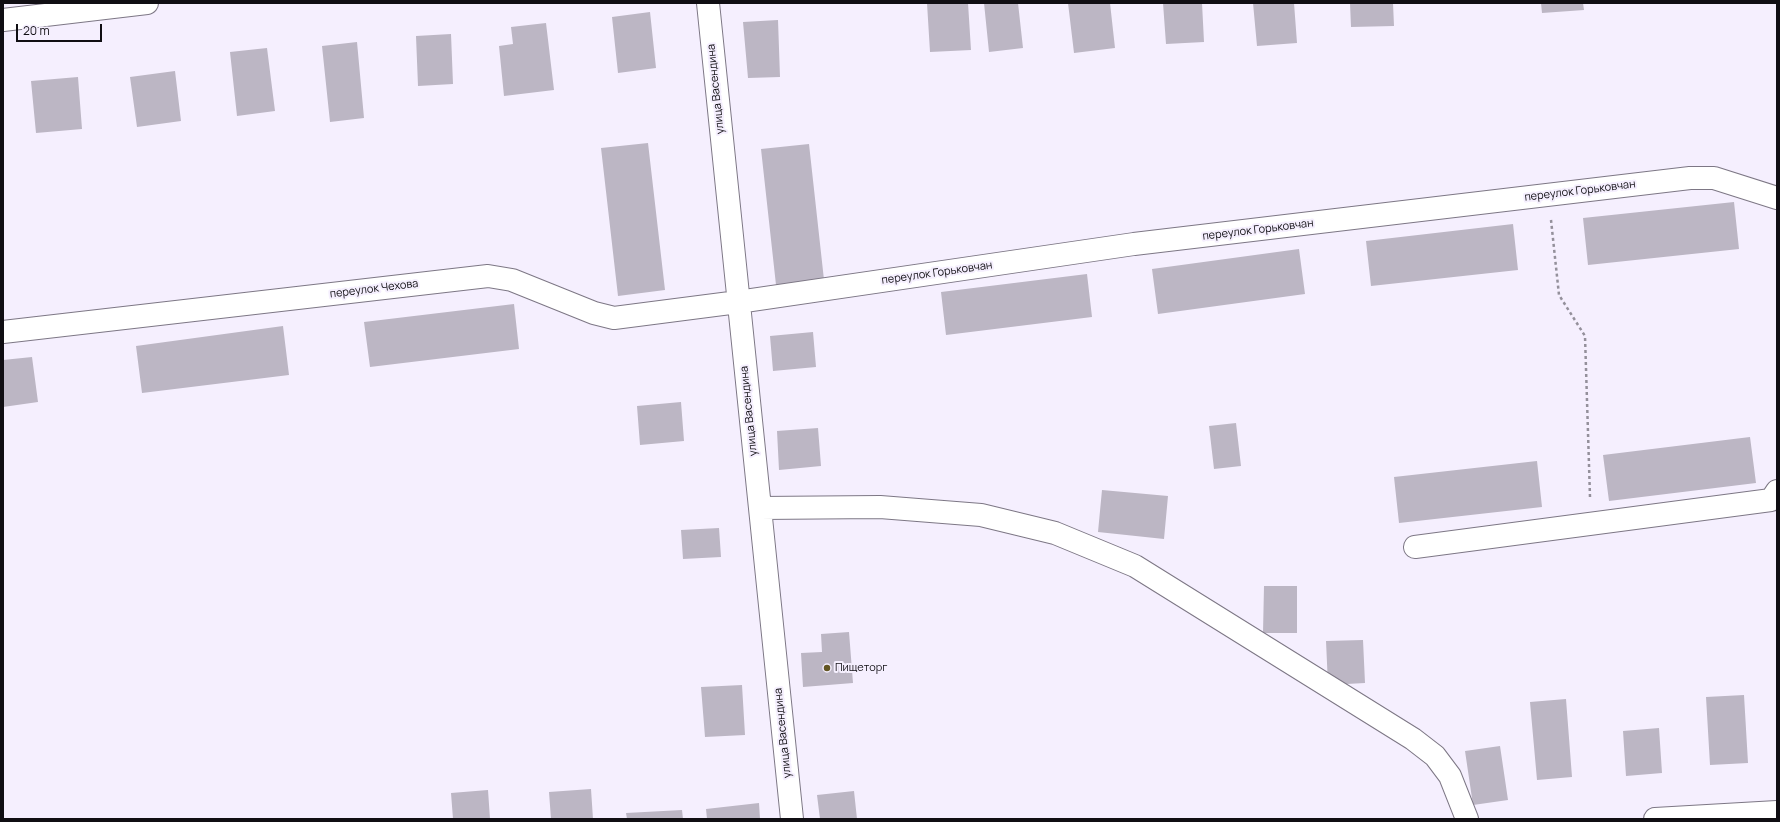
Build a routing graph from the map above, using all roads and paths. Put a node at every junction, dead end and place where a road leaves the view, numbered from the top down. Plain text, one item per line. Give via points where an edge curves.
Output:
1 (147, 3) edge
2 (708, 3) edge
3 (3, 20) edge
4 (1548, 195) junction
5 (1777, 198) edge
6 (738, 302) junction
7 (3, 332) edge
8 (1777, 491) edge
9 (760, 508) junction
10 (1591, 524) junction
11 (1415, 547) dead end
12 (1777, 812) edge
13 (792, 819) edge
14 (1467, 819) edge
15 (1656, 819) edge

1 - 3 street
2 - 6 street, улица Васендина
4 - 5 street, переулок Горьковчан via 1690,178 1714,178
4 - 6 street, переулок Горьковчан via 1134,244
4 - 10 path via 1559,294 1585,336
6 - 7 street, переулок Чехова via 614,318 594,313 512,280 488,276
6 - 9 street, улица Васендина
8 - 10 street via 1771,500
9 - 13 street, улица Васендина
9 - 14 street via 880,507 981,515 1055,533 1135,566 1413,739 1435,756 1450,776
10 - 11 street
12 - 15 street

